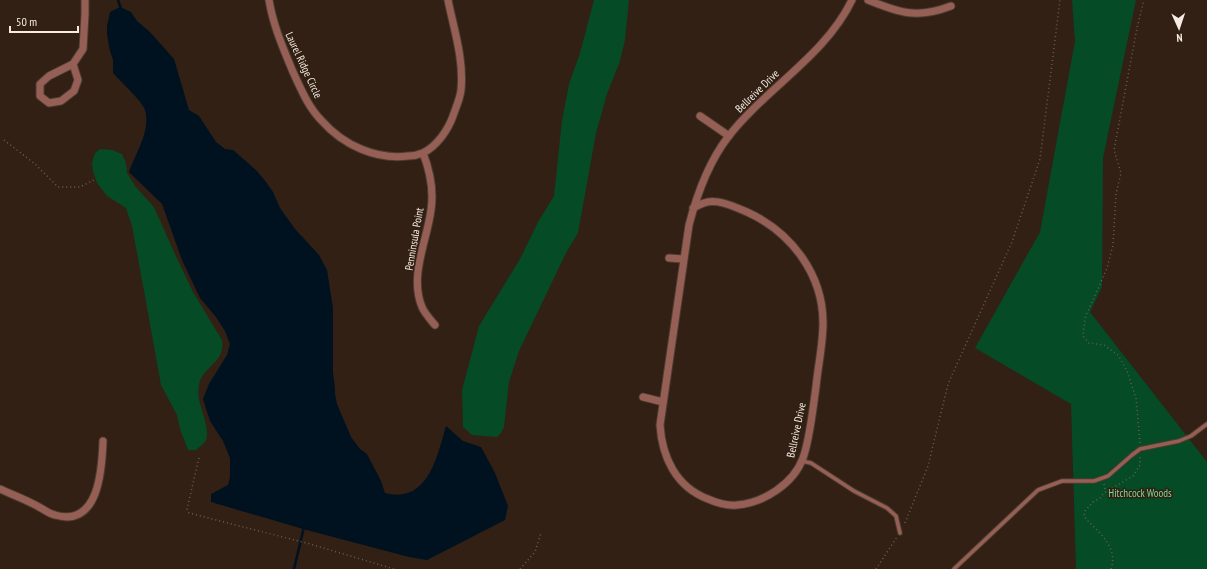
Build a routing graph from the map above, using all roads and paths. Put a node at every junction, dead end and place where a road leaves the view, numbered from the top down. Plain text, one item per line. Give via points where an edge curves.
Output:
1 (85, 0) edge
2 (269, 0) edge
3 (448, 0) edge
4 (852, 0) edge
5 (868, 0) edge
6 (1060, 0) edge
7 (1144, 0) edge
8 (951, 6) dead end
9 (73, 64) junction
10 (700, 116) dead end
11 (729, 136) junction
12 (4, 140) dead end
13 (423, 153) junction
14 (96, 179) dead end
15 (693, 208) junction
16 (669, 258) dead end
17 (683, 259) junction
18 (435, 325) dead end
19 (643, 397) dead end
20 (663, 402) junction
21 (1207, 424) edge
22 (103, 441) dead end
23 (1140, 449) junction
24 (199, 458) dead end
25 (802, 461) junction
26 (1104, 478) junction
27 (0, 489) edge
28 (1108, 490) junction
29 (541, 533) dead end
30 (900, 533) junction
31 (394, 569) edge
32 (520, 569) edge
33 (876, 569) edge
34 (954, 569) edge
35 (1112, 569) edge

1 - 9 street via 83,49
2 - 13 street, Laurel Ridge Circle via 281,45 308,103 322,121 339,136 369,152 392,158
3 - 13 street via 459,52 461,92 446,130
4 - 11 street, Bellreive Drive via 839,24
5 - 8 street via 912,14
6 - 30 path via 1040,159 1012,242 948,384 928,466
7 - 23 path via 1114,150 1121,173 1116,194 1113,244 1107,268 1085,318 1083,336 1089,343 1104,345 1118,355 1127,371 1136,398
9 - 9 street via 78,80 74,91 61,101 49,102 40,96 40,84 49,76
10 - 11 street
11 - 15 street, Bellreive Drive via 712,162
12 - 14 path via 35,164 58,187 80,187
13 - 18 street, Penninsula Point via 430,178 432,199 420,263 419,293 423,308
15 - 17 street, Bellreive Drive
15 - 25 street, Bellreive Drive via 712,201 762,219 790,242 812,274 820,298 822,335 810,428
16 - 17 street
17 - 20 street, Bellreive Drive
19 - 20 street
20 - 25 street, Bellreive Drive via 660,425 666,456 675,474 685,486 699,496 727,505 753,502 788,480
21 - 23 lane via 1179,441
22 - 27 street via 95,494 89,505 79,513 67,517 54,515
23 - 26 lane
23 - 28 path via 1140,465 1134,476
24 - 31 path via 187,509 189,513
25 - 30 lane via 811,463 887,508 896,516
26 - 28 path via 1104,487
26 - 34 lane via 1094,481 1062,481 1038,490
28 - 35 path via 1093,502 1084,516 1109,544 1113,555
29 - 32 path via 534,552
30 - 33 path

